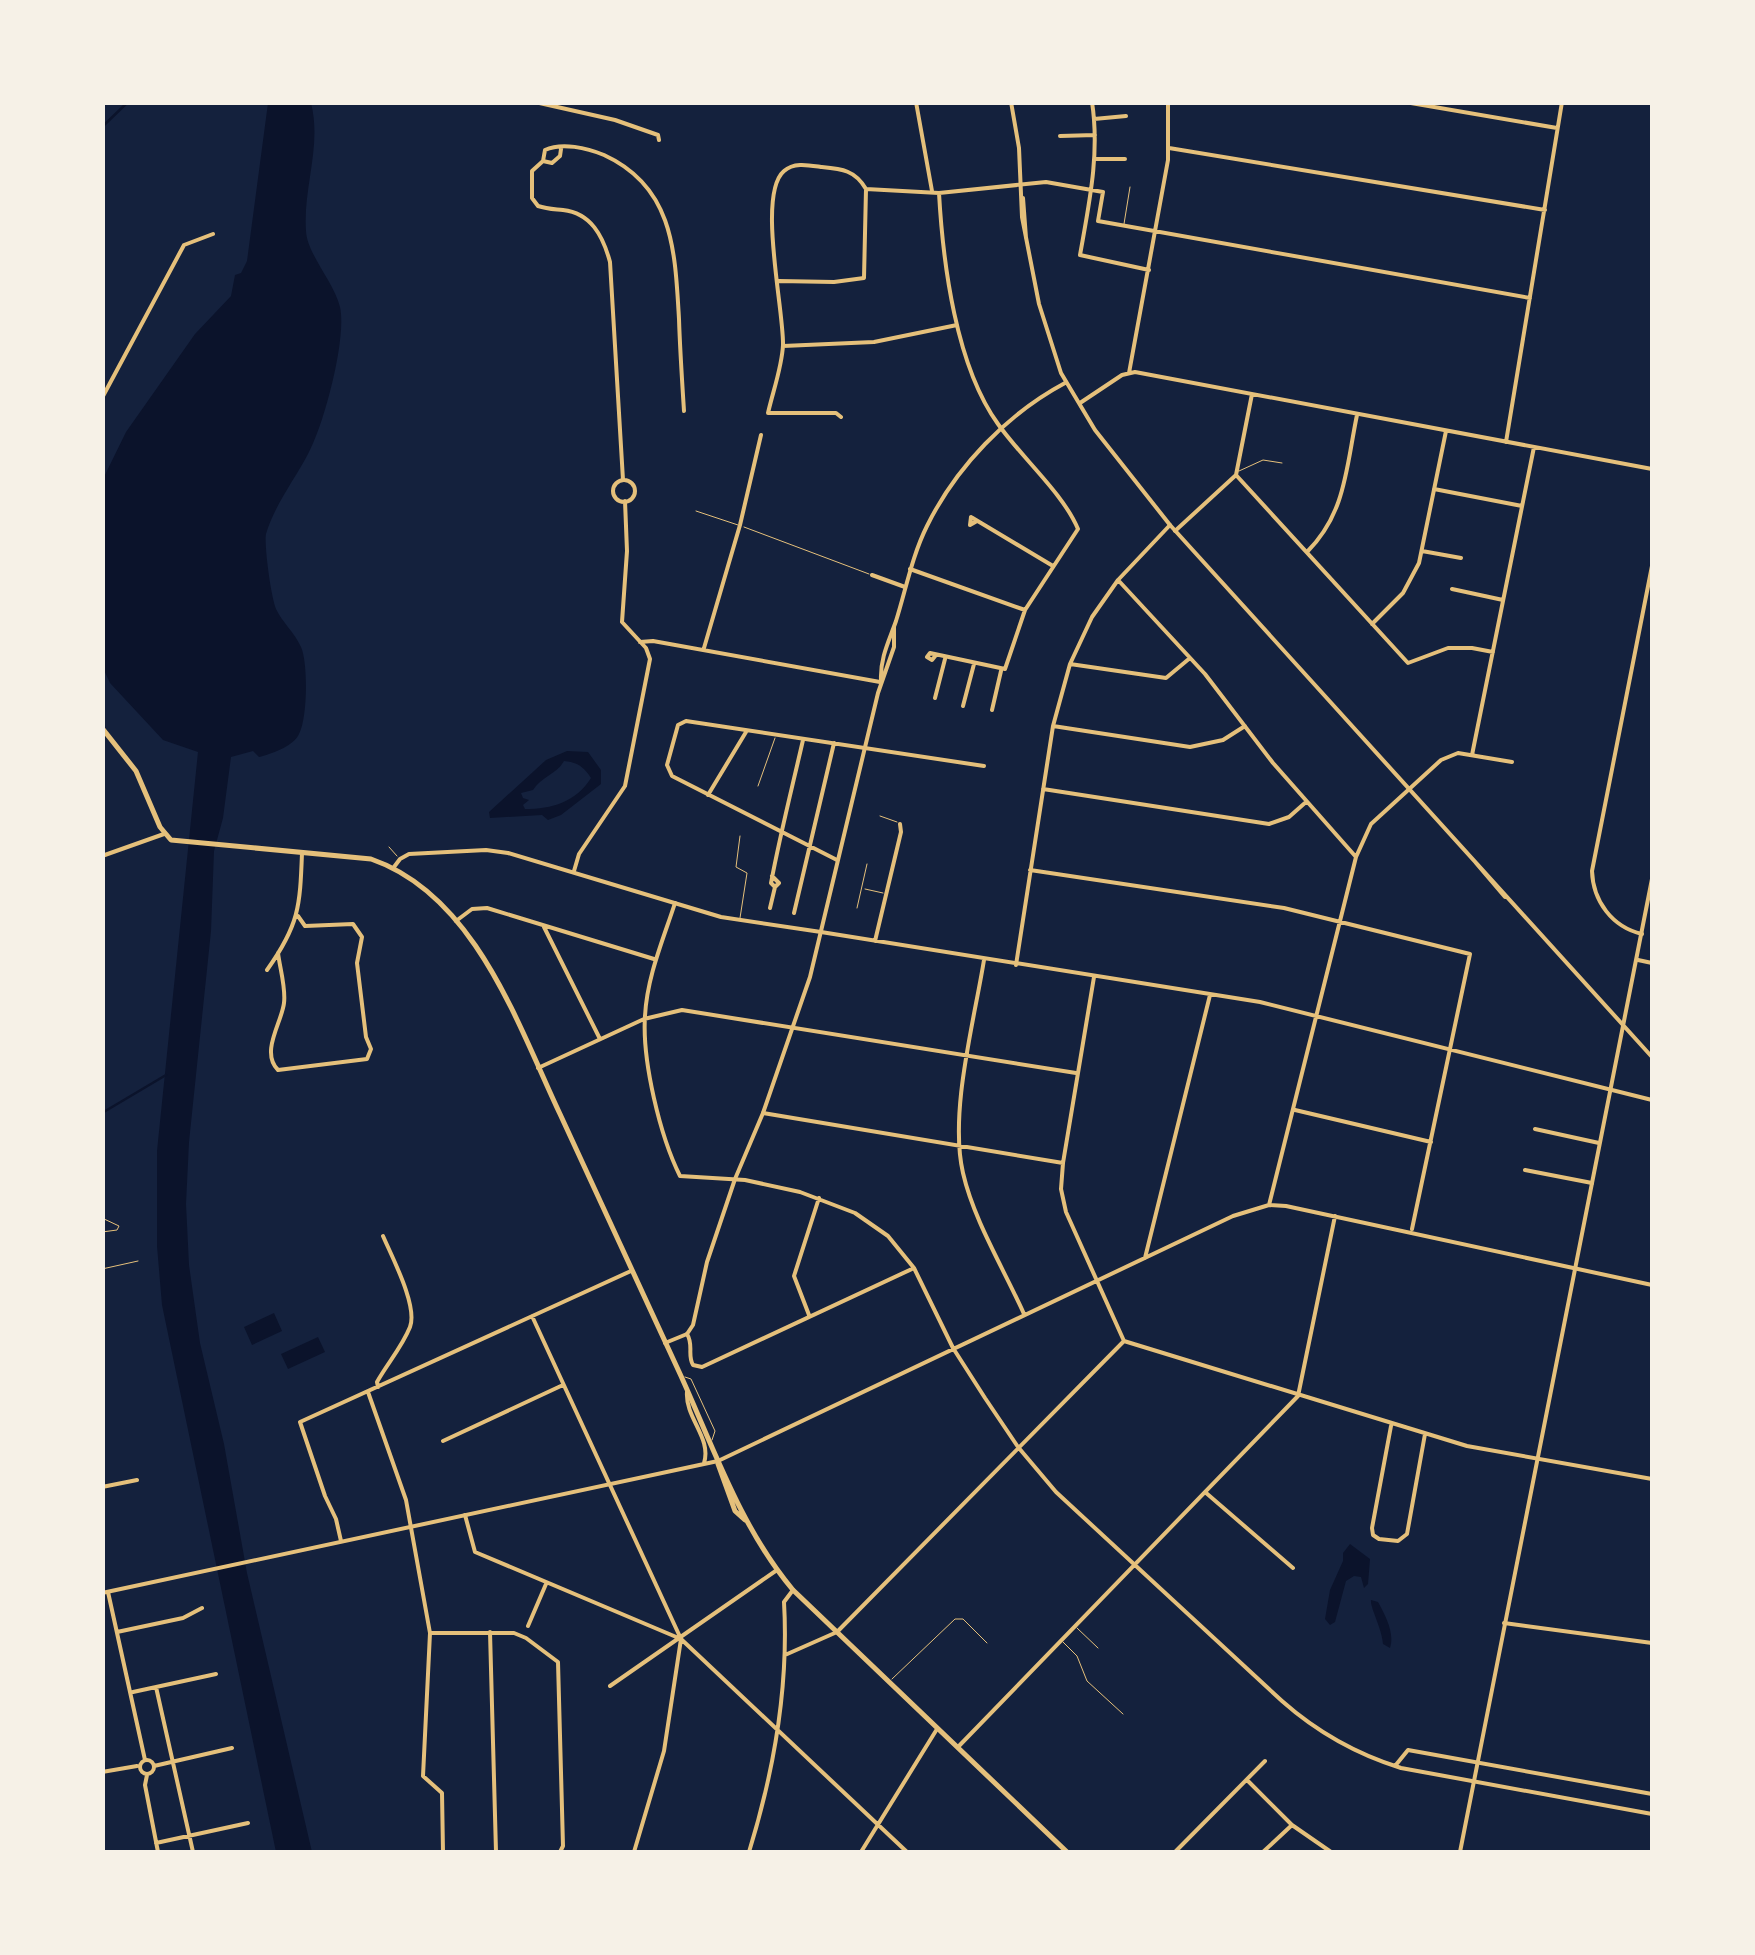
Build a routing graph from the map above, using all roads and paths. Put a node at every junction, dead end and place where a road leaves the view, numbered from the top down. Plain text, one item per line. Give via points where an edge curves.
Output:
1 (535, 102) edge
2 (916, 102) edge
3 (1012, 102) edge
4 (1092, 102) edge
5 (1168, 102) edge
6 (1404, 102) edge
7 (1562, 102) edge
8 (1126, 116) dead end
9 (1094, 120) junction
10 (1557, 128) junction
11 (1094, 135) junction
12 (1060, 136) dead end
13 (659, 140) dead end
14 (561, 148) junction
15 (1169, 148) junction
16 (1094, 159) junction
17 (1125, 160) dead end
18 (542, 162) junction
19 (1022, 185) junction
20 (1130, 187) dead end
21 (866, 189) junction
22 (1092, 190) junction
23 (936, 193) junction
24 (1545, 210) junction
25 (1086, 219) junction
26 (1098, 221) junction
27 (1123, 226) junction
28 (1156, 232) junction
29 (213, 234) dead end
30 (1149, 270) junction
31 (777, 281) junction
32 (1530, 298) junction
33 (958, 324) junction
34 (783, 346) junction
35 (1128, 372) junction
36 (1065, 382) junction
37 (1252, 394) junction
38 (102, 398) edge
39 (1078, 404) junction
40 (684, 411) dead end
41 (1357, 414) junction
42 (841, 417) dead end
43 (1002, 429) junction
44 (1446, 430) junction
45 (761, 435) dead end
46 (1506, 442) junction
47 (1534, 447) junction
48 (1282, 463) dead end
49 (1652, 469) edge
50 (1237, 473) junction
51 (623, 480) junction
52 (1434, 489) junction
53 (626, 502) junction
54 (1522, 506) junction
55 (696, 511) dead end
56 (974, 519) dead end
57 (740, 525) junction
58 (1170, 525) junction
59 (1175, 531) junction
60 (1422, 551) junction
61 (1307, 552) junction
62 (1461, 558) dead end
63 (1053, 566) junction
64 (1652, 566) edge
65 (910, 569) junction
66 (872, 575) joint
67 (1118, 580) junction
68 (904, 587) junction
69 (1452, 590) dead end
70 (1503, 600) junction
71 (1025, 610) junction
72 (1372, 624) junction
73 (640, 642) junction
74 (704, 650) junction
75 (1492, 652) junction
76 (936, 655) dead end
77 (945, 657) junction
78 (1190, 658) junction
79 (974, 664) junction
80 (1070, 664) junction
81 (1002, 670) junction
82 (881, 681) junction
83 (935, 698) dead end
84 (963, 706) dead end
85 (992, 710) dead end
86 (1053, 726) junction
87 (1245, 726) junction
88 (102, 728) edge
89 (746, 732) junction
90 (776, 734) junction
91 (804, 738) junction
92 (834, 743) junction
93 (865, 748) junction
94 (1472, 755) junction
95 (1512, 762) dead end
96 (984, 766) dead end
97 (758, 786) dead end
98 (1043, 789) junction
99 (1408, 789) junction
100 (708, 795) junction
101 (1306, 802) junction
102 (880, 816) dead end
103 (900, 824) joint
104 (780, 833) junction
105 (164, 834) junction
106 (740, 836) dead end
107 (389, 847) dead end
108 (809, 848) junction
109 (302, 853) junction
110 (102, 856) edge
111 (1356, 858) junction
112 (400, 859) junction
113 (838, 860) junction
114 (868, 864) dead end
115 (394, 867) junction
116 (1030, 870) junction
117 (574, 871) junction
118 (1652, 880) edge
119 (862, 888) junction
120 (886, 894) junction
121 (675, 904) junction
122 (770, 908) dead end
123 (857, 908) dead end
124 (794, 913) dead end
125 (298, 916) junction
126 (739, 920) junction
127 (456, 921) junction
128 (1340, 922) junction
129 (543, 925) junction
130 (821, 932) junction
131 (1642, 934) junction
132 (874, 941) junction
133 (278, 953) junction
134 (656, 960) junction
135 (984, 960) junction
136 (1636, 960) junction
137 (1652, 963) edge
138 (1016, 965) junction
139 (266, 970) dead end
140 (1094, 977) junction
141 (1211, 994) junction
142 (1316, 1016) junction
143 (644, 1019) junction
144 (793, 1026) junction
145 (1623, 1026) junction
146 (600, 1039) junction
147 (1451, 1048) junction
148 (968, 1056) junction
149 (1652, 1058) edge
150 (538, 1068) junction
151 (1078, 1073) junction
152 (1610, 1089) junction
153 (1652, 1100) edge
154 (1292, 1109) junction
155 (764, 1114) junction
156 (1535, 1129) dead end
157 (1431, 1142) junction
158 (1600, 1143) junction
159 (959, 1146) junction
160 (1064, 1163) junction
161 (1525, 1170) dead end
162 (735, 1178) junction
163 (1592, 1183) junction
164 (818, 1198) junction
165 (1268, 1205) junction
166 (1336, 1216) junction
167 (102, 1218) edge
168 (102, 1232) edge
169 (1411, 1232) junction
170 (383, 1236) dead end
171 (1144, 1258) junction
172 (138, 1261) dead end
173 (914, 1268) junction
174 (1575, 1268) junction
175 (102, 1269) edge
176 (630, 1271) junction
177 (1097, 1279) junction
178 (1652, 1285) edge
179 (1024, 1314) junction
180 (532, 1316) junction
181 (810, 1316) junction
182 (688, 1334) junction
183 (1124, 1341) junction
184 (665, 1343) junction
185 (952, 1348) junction
186 (682, 1378) junction
187 (563, 1384) junction
188 (378, 1387) junction
189 (368, 1392) junction
190 (688, 1392) junction
191 (1298, 1396) junction
192 (1391, 1424) junction
193 (1425, 1434) junction
194 (443, 1442) dead end
195 (711, 1443) junction
196 (1018, 1447) junction
197 (1537, 1459) junction
198 (718, 1461) junction
199 (704, 1463) junction
200 (137, 1480) dead end
201 (1652, 1480) edge
202 (610, 1483) junction
203 (102, 1487) edge
204 (1204, 1492) junction
205 (465, 1515) junction
206 (410, 1526) junction
207 (341, 1541) junction
208 (1134, 1564) junction
209 (1293, 1568) dead end
210 (777, 1570) junction
211 (547, 1582) junction
212 (793, 1590) junction
213 (105, 1592) edge
214 (202, 1608) dead end
215 (1504, 1623) junction
216 (528, 1626) dead end
217 (1074, 1626) junction
218 (117, 1632) junction
219 (490, 1632) junction
220 (837, 1632) junction
221 (430, 1634) junction
222 (681, 1638) junction
223 (1061, 1640) junction
224 (987, 1643) dead end
225 (1652, 1643) edge
226 (1098, 1648) dead end
227 (786, 1655) junction
228 (216, 1674) dead end
229 (889, 1681) junction
230 (610, 1686) dead end
231 (156, 1687) junction
232 (131, 1692) junction
233 (1123, 1714) dead end
234 (937, 1728) junction
235 (778, 1730) junction
236 (958, 1746) junction
237 (232, 1748) dead end
238 (145, 1760) junction
239 (1265, 1761) dead end
240 (172, 1762) junction
241 (1478, 1762) junction
242 (154, 1766) junction
243 (1395, 1766) junction
244 (140, 1767) junction
245 (102, 1772) edge
246 (147, 1774) junction
247 (1246, 1780) junction
248 (1474, 1782) junction
249 (1652, 1794) edge
250 (1652, 1814) edge
251 (248, 1823) dead end
252 (876, 1824) junction
253 (1292, 1825) junction
254 (189, 1836) junction
255 (156, 1843) junction
256 (158, 1852) edge
257 (193, 1852) edge
258 (444, 1852) edge
259 (496, 1852) edge
260 (560, 1852) edge
261 (634, 1852) edge
262 (748, 1852) edge
263 (861, 1852) edge
264 (907, 1852) edge
265 (1067, 1852) edge
266 (1174, 1852) edge
267 (1263, 1852) edge
268 (1332, 1852) edge
269 (1460, 1852) edge

1 - 13 street via 627,124
2 - 23 street
3 - 19 street
4 - 9 street
5 - 15 street
6 - 10 street
7 - 10 street
8 - 9 street
9 - 11 street
10 - 24 street
11 - 12 street
11 - 16 street
14 - 18 street via 552,163
14 - 18 street via 545,150
14 - 40 street via 581,147 617,162 644,183 665,218 674,252
15 - 24 street
15 - 28 street
16 - 17 street
16 - 22 street
18 - 51 street via 532,171 534,202 590,220 607,252
19 - 22 street
19 - 23 street
19 - 36 street via 1038,304
20 - 27 lane
21 - 23 street
21 - 31 street via 864,278
21 - 31 street via 846,170 784,170 774,189
22 - 25 street
22 - 26 street via 1104,192
23 - 33 street
24 - 32 street
25 - 26 street
25 - 30 street via 1082,257
26 - 27 street
27 - 28 street
28 - 30 street
28 - 32 street
29 - 38 street via 184,245
30 - 35 street
31 - 34 street
32 - 46 street
33 - 34 street via 874,342
33 - 43 street via 973,383
34 - 42 street via 768,413
35 - 37 street
35 - 39 street
36 - 39 street
36 - 43 street
37 - 41 street
37 - 50 street
39 - 58 street
41 - 44 street
41 - 61 street via 1336,514
43 - 63 street via 1078,527
43 - 65 street via 952,485
44 - 46 street
44 - 52 street
45 - 57 street
46 - 47 street
47 - 49 street
47 - 54 street
48 - 50 lane via 1263,460
50 - 59 street
50 - 61 street
51 - 53 street via 635,489
51 - 53 street via 613,490
52 - 54 street
52 - 60 street
53 - 73 street via 622,622
54 - 70 street
55 - 57 lane
56 - 63 street
57 - 66 lane
57 - 74 street
58 - 59 street
58 - 67 street
59 - 99 street
60 - 62 street
60 - 72 street via 1409,584
61 - 72 street
63 - 71 street
64 - 131 street via 1592,871 1608,915
65 - 68 street
65 - 71 street
66 - 68 street
67 - 78 street
67 - 80 street
68 - 82 street
69 - 70 street
70 - 75 street
71 - 81 street
72 - 75 street via 1411,664 1448,648
73 - 74 street
73 - 117 street via 650,659 628,776
74 - 82 street
75 - 94 street
76 - 77 street
77 - 79 street
77 - 83 street
78 - 80 street via 1158,678
78 - 87 street
79 - 81 street
79 - 84 street
80 - 86 street
81 - 85 street
82 - 93 street
86 - 87 street via 1190,746 1224,740
86 - 98 street
87 - 101 street
88 - 105 main road via 136,771
89 - 90 street
89 - 100 street
89 - 100 street via 678,725 668,772
90 - 91 street
90 - 97 lane
91 - 92 street
91 - 104 street
92 - 93 street
92 - 108 street
93 - 96 street
93 - 113 street
94 - 95 street
94 - 99 street via 1447,757
98 - 101 street via 1269,824
98 - 116 street
99 - 111 street via 1366,830
99 - 145 street
100 - 104 street
101 - 111 street
102 - 103 lane
103 - 120 street
104 - 108 street
104 - 122 street via 772,876 779,884
105 - 109 main road via 184,843
105 - 110 street
106 - 126 lane via 736,867 748,874
107 - 112 lane
108 - 113 street
108 - 124 street
109 - 115 main road via 363,857
109 - 125 street
111 - 128 street
112 - 115 street
112 - 117 street via 486,850
113 - 130 street
114 - 119 lane
115 - 127 main road
116 - 128 street
116 - 138 street
117 - 121 street
118 - 131 street
119 - 120 lane
119 - 123 lane
120 - 132 street
121 - 126 street
121 - 134 street
125 - 133 street
125 - 133 street via 305,926 353,924 360,931 367,1059 278,1070 270,1058 284,1007
126 - 130 street
127 - 129 street via 486,908
127 - 150 main road via 505,998
128 - 142 street
128 - 147 street via 1470,954
129 - 134 street
129 - 146 street
130 - 132 street
130 - 144 street
131 - 136 street
132 - 135 street
133 - 139 street
134 - 143 street
135 - 138 street
135 - 148 street
136 - 137 street
136 - 145 street
138 - 140 street
140 - 141 street
140 - 151 street
141 - 142 street
141 - 171 street
142 - 147 street
142 - 154 street
143 - 144 street via 693,1011
143 - 146 street
143 - 162 street via 651,1081 682,1178
144 - 148 street
144 - 155 street
145 - 149 street
145 - 152 street
146 - 150 street
147 - 152 street
147 - 157 street
148 - 151 street
148 - 159 street
150 - 176 main road
151 - 160 street
152 - 153 street
152 - 158 street
154 - 157 street
154 - 165 street
155 - 159 street
155 - 162 street
156 - 158 street
157 - 169 street
158 - 163 street
159 - 160 street
159 - 179 street via 970,1196
160 - 177 street via 1062,1202
161 - 163 street
162 - 164 street
162 - 182 street
163 - 174 street
164 - 173 street via 869,1221
164 - 181 street via 794,1276
165 - 166 street
165 - 171 street
166 - 169 street
166 - 191 street
167 - 168 lane via 118,1226
169 - 174 street
170 - 188 street via 412,1318
171 - 177 street
172 - 175 lane
173 - 181 street
173 - 185 street
174 - 178 street
174 - 197 street
176 - 180 street
176 - 184 main road
177 - 179 street
177 - 183 street
179 - 185 street
180 - 187 street
180 - 188 street
181 - 182 street via 698,1368 690,1361
182 - 184 street
183 - 191 street
183 - 196 street
184 - 186 main road
185 - 196 street
185 - 198 street
186 - 190 main road
186 - 195 lane via 691,1379 715,1431
187 - 194 street
187 - 202 street
188 - 189 street
189 - 206 street
189 - 207 street via 300,1422
190 - 195 main road
190 - 199 street via 690,1414 707,1448
191 - 192 street
191 - 204 street
192 - 193 street
192 - 193 street via 1372,1528 1379,1539 1407,1534
193 - 197 street
195 - 198 main road
196 - 208 street
196 - 220 street
197 - 201 street
197 - 215 street
198 - 199 street
198 - 210 main road
199 - 202 street
200 - 203 street
202 - 205 street
202 - 222 street
204 - 208 street
204 - 209 street
205 - 206 street
205 - 211 street via 475,1552
206 - 207 street
206 - 221 street
207 - 213 street
208 - 217 street
208 - 243 street via 1302,1718
210 - 212 main road
210 - 222 street
211 - 216 street
211 - 222 street
212 - 220 main road
212 - 227 street via 784,1602
213 - 218 street
214 - 218 street
215 - 225 street
215 - 241 street
217 - 223 street
217 - 226 lane
218 - 232 street
219 - 221 street
219 - 259 street
219 - 260 street via 526,1638 558,1662
220 - 227 street
220 - 229 main road
221 - 258 street via 423,1776 442,1793
222 - 230 street
222 - 235 street
222 - 261 street via 664,1751
223 - 233 lane via 1078,1656 1087,1681
223 - 236 street
224 - 229 lane via 956,1618
227 - 235 street
228 - 231 street
229 - 234 main road
231 - 232 street
231 - 240 street
232 - 238 street
234 - 236 main road
234 - 252 street
235 - 252 street
235 - 262 street
236 - 265 main road
237 - 240 street
238 - 242 street
238 - 244 street
239 - 247 street
240 - 242 street
240 - 254 street
241 - 243 street via 1408,1750
241 - 248 street
241 - 249 street
242 - 246 street
243 - 248 street
244 - 245 street
244 - 246 street
246 - 255 street
247 - 253 street
247 - 266 street
248 - 250 street
248 - 269 street
251 - 254 street
252 - 263 street
252 - 264 street
253 - 267 street
253 - 268 street
254 - 255 street
254 - 257 street
255 - 256 street

